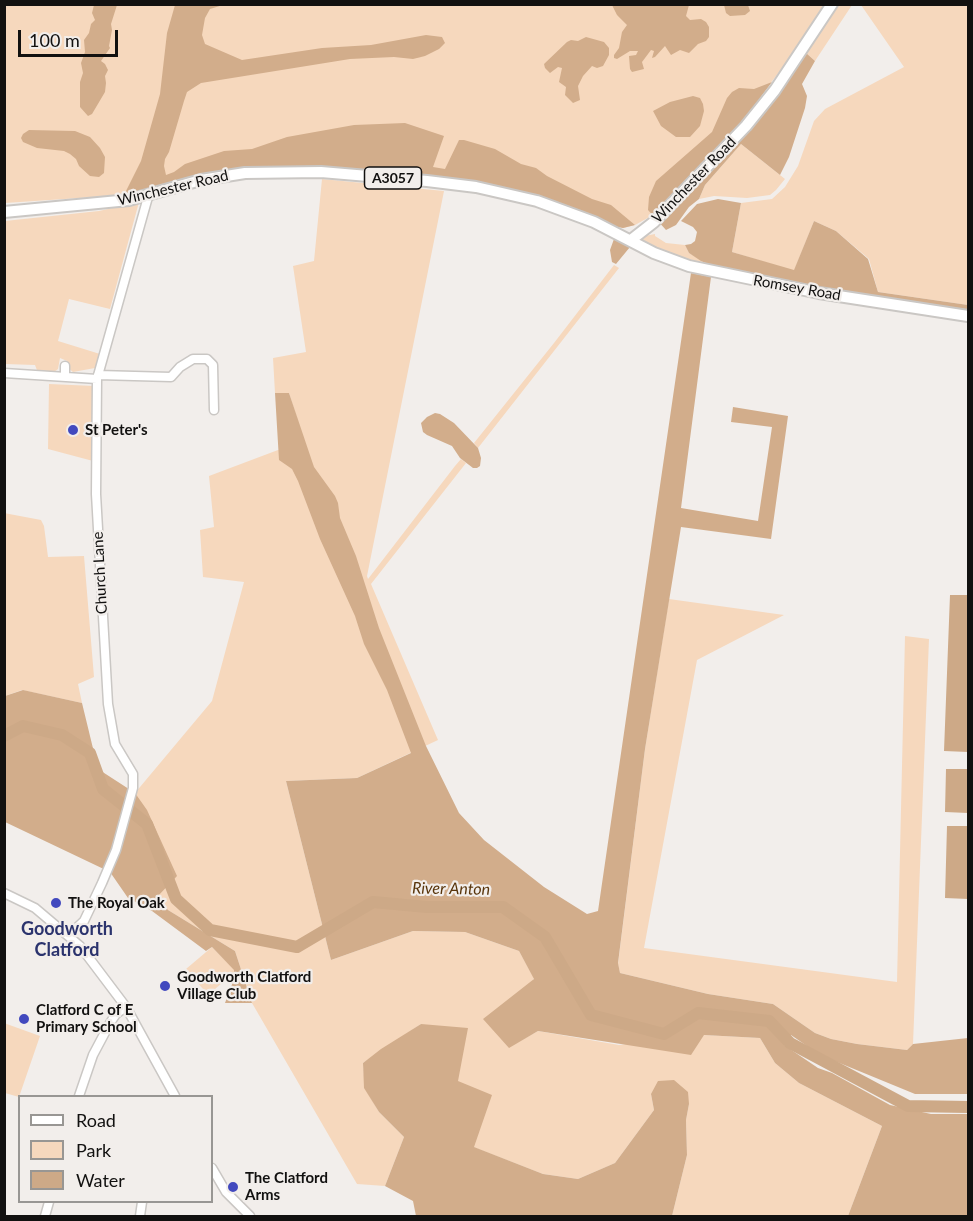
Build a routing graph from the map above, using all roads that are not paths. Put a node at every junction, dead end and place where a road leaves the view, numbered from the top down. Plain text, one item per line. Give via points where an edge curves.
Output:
1 (832, 4) edge
2 (148, 196) junction
3 (4, 212) edge
4 (631, 240) junction
5 (969, 316) edge
6 (4, 373) edge
7 (98, 377) junction
8 (214, 410) dead end
9 (4, 893) edge
10 (69, 935) junction
11 (126, 1008) junction
12 (79, 1095) edge
13 (174, 1095) edge
14 (213, 1170) edge
15 (250, 1216) edge

1 - 4 main road, Winchester Road via 746,126 654,222
2 - 3 main road, Winchester Road / A3057
2 - 4 main road, Winchester Road / A3057 via 232,174 296,171 364,175 518,195 594,222
2 - 7 street, Church Lane
4 - 5 main road, Romsey Road / A3057 via 689,266 819,293
6 - 7 street via 65,371
7 - 8 street via 171,377 193,359 207,359 213,365
7 - 10 street, Church Lane via 96,495 108,704 116,744 133,774 133,788 116,850 93,903 84,921
9 - 10 street via 35,908
10 - 11 street
11 - 12 street via 110,1023 93,1055
11 - 13 street
14 - 15 street via 226,1192

